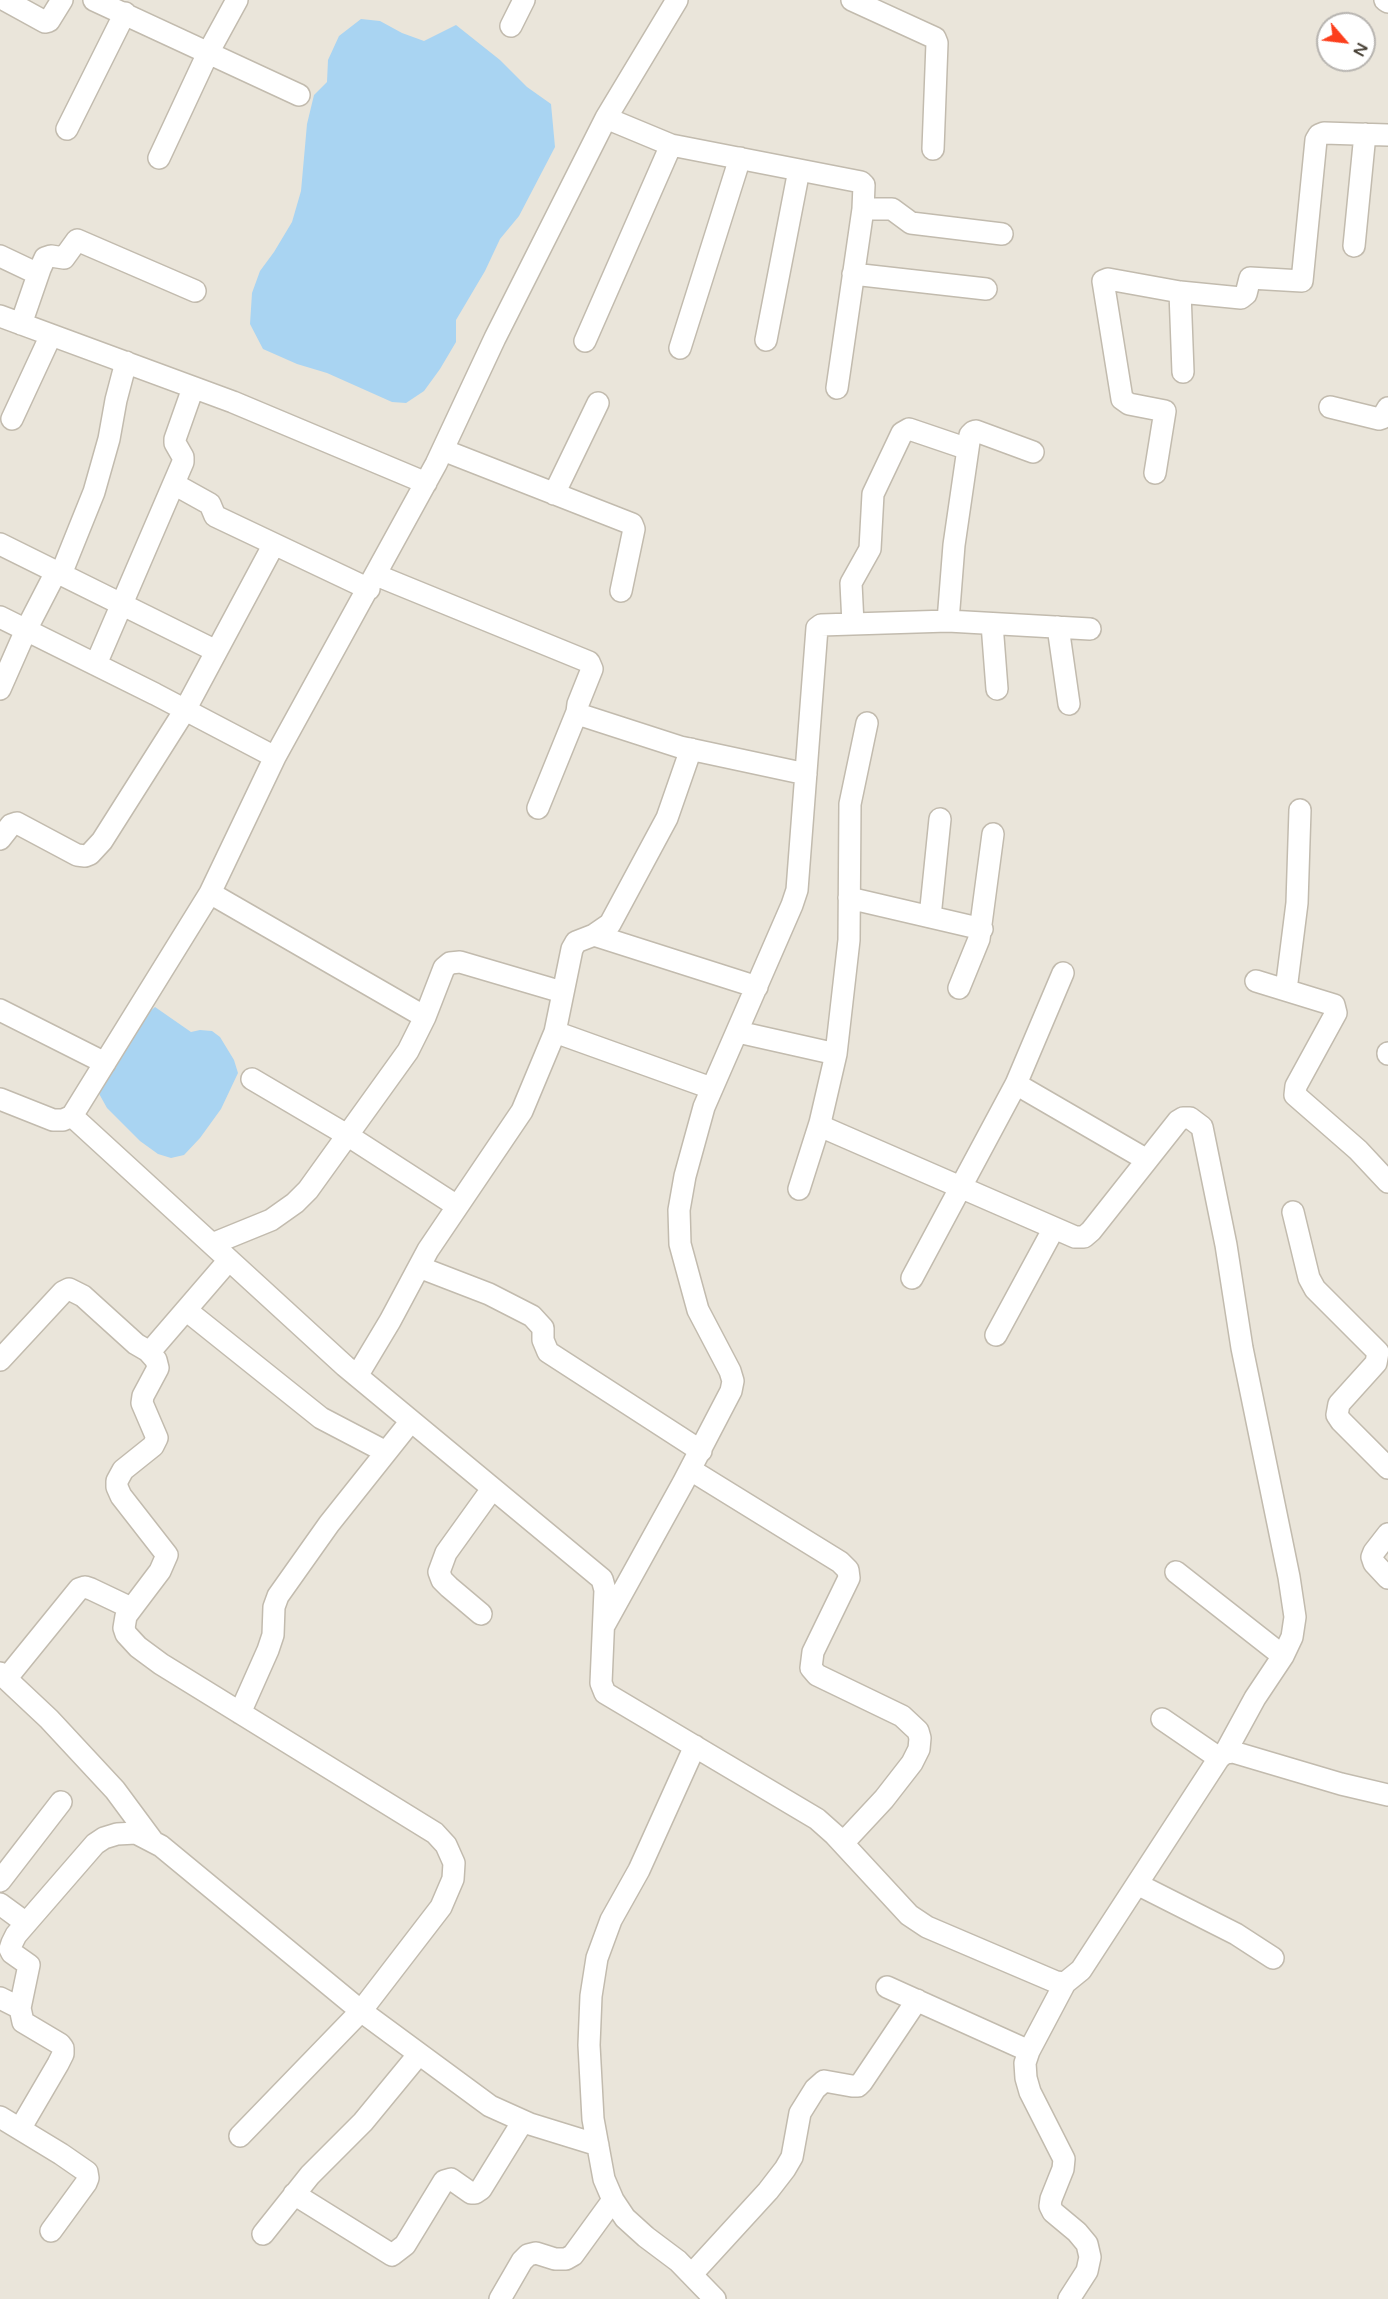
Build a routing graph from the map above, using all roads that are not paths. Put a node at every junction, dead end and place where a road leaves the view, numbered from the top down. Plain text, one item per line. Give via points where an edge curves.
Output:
1 (5, 0) edge
2 (62, 0) edge
3 (94, 0) edge
4 (237, 0) edge
5 (524, 0) edge
6 (676, 0) edge
7 (852, 0) edge
8 (125, 13) junction
9 (511, 27) dead end
10 (208, 53) junction
11 (298, 95) dead end
12 (606, 118) junction
13 (67, 129) dead end
14 (1365, 134) junction
15 (1388, 135) edge
16 (671, 145) junction
17 (933, 149) dead end
18 (159, 158) dead end
19 (740, 158) junction
20 (799, 170) junction
21 (863, 208) junction
22 (1002, 234) dead end
23 (1354, 246) dead end
24 (0, 256) edge
25 (38, 274) junction
26 (854, 274) junction
27 (986, 289) dead end
28 (195, 291) dead end
29 (1180, 292) junction
30 (0, 316) edge
31 (21, 324) junction
32 (51, 335) junction
33 (766, 340) dead end
34 (585, 341) dead end
35 (680, 348) dead end
36 (126, 362) junction
37 (1183, 372) dead end
38 (193, 387) junction
39 (837, 388) dead end
40 (598, 403) dead end
41 (1330, 407) dead end
42 (1388, 408) edge
43 (12, 419) dead end
44 (968, 449) junction
45 (443, 450) junction
46 (1033, 452) dead end
47 (1155, 473) dead end
48 (426, 483) junction
49 (174, 484) junction
50 (554, 494) junction
51 (0, 544) edge
52 (274, 544) junction
53 (58, 573) junction
54 (372, 582) junction
55 (621, 591) dead end
56 (122, 603) junction
57 (0, 617) edge
58 (948, 621) junction
59 (853, 624) junction
60 (992, 624) junction
61 (1058, 627) junction
62 (1090, 629) dead end
63 (26, 630) junction
64 (216, 651) junction
65 (96, 664) junction
66 (0, 688) edge
67 (998, 689) dead end
68 (1069, 704) dead end
69 (185, 711) junction
70 (577, 712) junction
71 (867, 723) dead end
72 (691, 749) junction
73 (275, 758) junction
74 (806, 774) junction
75 (538, 808) dead end
76 (1300, 810) dead end
77 (940, 819) dead end
78 (1, 834) edge
79 (993, 834) dead end
80 (210, 893) junction
81 (849, 898) junction
82 (930, 917) junction
83 (982, 928) junction
84 (594, 935) junction
85 (1062, 973) dead end
86 (1257, 981) dead end
87 (757, 987) junction
88 (959, 988) dead end
89 (1286, 990) junction
90 (562, 992) junction
91 (0, 1010) edge
92 (425, 1017) junction
93 (555, 1032) junction
94 (738, 1032) junction
95 (836, 1054) junction
96 (105, 1063) junction
97 (252, 1080) dead end
98 (1016, 1084) junction
99 (711, 1088) junction
100 (0, 1100) edge
101 (72, 1116) junction
102 (820, 1123) junction
103 (347, 1135) junction
104 (1147, 1160) junction
105 (1388, 1182) edge
106 (961, 1187) junction
107 (799, 1189) dead end
108 (457, 1206) junction
109 (1293, 1212) dead end
110 (1054, 1228) junction
111 (212, 1244) junction
112 (229, 1260) junction
113 (419, 1267) junction
114 (912, 1278) dead end
115 (186, 1310) junction
116 (996, 1335) dead end
117 (148, 1351) junction
118 (0, 1360) edge
119 (357, 1376) junction
120 (411, 1421) junction
121 (701, 1451) junction
122 (386, 1452) junction
123 (1388, 1468) edge
124 (691, 1470) junction
125 (492, 1489) junction
126 (1388, 1534) edge
127 (1176, 1572) dead end
128 (1388, 1578) edge
129 (131, 1608) junction
130 (481, 1614) dead end
131 (603, 1627) junction
132 (1283, 1656) junction
133 (3, 1676) edge
134 (240, 1713) junction
135 (1162, 1719) dead end
136 (695, 1746) junction
137 (1222, 1755) junction
138 (1388, 1795) edge
139 (61, 1802) dead end
140 (152, 1840) junction
141 (843, 1843) junction
142 (0, 1881) edge
143 (1137, 1884) junction
144 (0, 1904) edge
145 (26, 1923) junction
146 (1273, 1958) dead end
147 (1065, 1983) junction
148 (887, 1987) dead end
149 (0, 1998) edge
150 (917, 2000) junction
151 (20, 2008) junction
152 (361, 2011) junction
153 (1029, 2051) junction
154 (419, 2055) junction
155 (0, 2117) edge
156 (523, 2121) junction
157 (20, 2129) junction
158 (240, 2136) dead end
159 (598, 2145) junction
160 (294, 2194) junction
161 (613, 2199) junction
162 (51, 2231) dead end
163 (263, 2234) dead end
164 (692, 2274) junction
165 (500, 2299) edge
166 (715, 2299) edge
167 (1069, 2299) edge

1 - 2 street via 45,22
3 - 8 street
4 - 10 street
5 - 9 street
6 - 12 street
7 - 17 street via 935,38
8 - 10 street
8 - 13 street
10 - 11 street
10 - 18 street
12 - 16 street
12 - 45 street
14 - 15 street
14 - 23 street
14 - 29 street via 1324,133 1316,140 1302,281 1250,278 1241,298
16 - 19 street
16 - 34 street
19 - 20 street
19 - 35 street
20 - 21 street via 861,182 865,189
20 - 33 street
21 - 22 street via 892,209 911,223
21 - 26 street
24 - 25 street
25 - 28 street via 48,256 64,258 74,242 80,240
25 - 31 street
26 - 27 street
26 - 39 street
29 - 37 street
29 - 47 street via 1108,279 1102,285 1122,399 1165,411
30 - 31 street
31 - 32 street
32 - 36 street
32 - 43 street
36 - 38 street
36 - 53 street via 94,492
38 - 48 street
38 - 49 street via 175,439 183,457
40 - 50 street
41 - 42 street via 1379,419
44 - 46 street via 970,435 976,431
44 - 58 street
44 - 59 street via 909,429 902,433 873,494 870,549 851,583
45 - 48 street
45 - 50 street
48 - 54 street
49 - 52 street via 210,504 215,516
49 - 56 street
50 - 55 street via 632,524
51 - 53 street
52 - 54 street
52 - 64 street
53 - 56 street
53 - 63 street
54 - 70 street via 589,662 592,669
54 - 73 street
56 - 64 street
56 - 65 street
57 - 63 street
58 - 59 street
58 - 60 street
59 - 74 street via 817,628
60 - 61 street
60 - 67 street
61 - 62 street
61 - 68 street
63 - 65 street
63 - 66 street
64 - 69 street
65 - 69 street
69 - 73 street
69 - 78 street via 90,854 77,855 17,824
70 - 72 street
70 - 75 street
71 - 81 street via 850,804
72 - 74 street
72 - 84 street via 661,830 610,924
73 - 80 street
74 - 87 street via 797,890
76 - 89 street via 1297,903
77 - 82 street
79 - 83 street
80 - 92 street
80 - 96 street
81 - 82 street
81 - 95 street via 849,940
82 - 83 street
83 - 88 street
84 - 87 street
84 - 90 street via 576,942 572,949
85 - 98 street
86 - 89 street
87 - 94 street
89 - 105 street via 1331,1003 1336,1008 1294,1095 1358,1150
90 - 92 street via 460,962 450,963 444,968
90 - 93 street
91 - 96 street
92 - 103 street via 408,1051
93 - 99 street
93 - 108 street via 522,1111
94 - 95 street
94 - 99 street
95 - 102 street
96 - 101 street
97 - 103 street
98 - 104 street
98 - 106 street
99 - 121 street via 685,1176 679,1210 680,1244 698,1310 733,1382
100 - 101 street via 53,1120
101 - 111 street
102 - 106 street
102 - 107 street
103 - 108 street
103 - 111 street via 296,1203 262,1225
104 - 110 street via 1084,1237
104 - 132 street via 1178,1121 1190,1118 1202,1127 1289,1577 1295,1617 1292,1637
106 - 110 street
106 - 114 street
108 - 113 street
109 - 123 street via 1315,1289 1378,1352 1376,1364 1339,1404 1337,1415
110 - 116 street
111 - 112 street
112 - 115 street
112 - 119 street
113 - 119 street
113 - 121 street via 489,1294 532,1316 543,1328 548,1352
115 - 117 street
115 - 122 street via 321,1418
117 - 118 street via 83,1296 69,1289
117 - 129 street via 158,1368 142,1403 157,1438 153,1446 123,1470 117,1487 167,1555 160,1571
119 - 120 street
120 - 122 street
120 - 125 street
121 - 124 street
122 - 134 street via 278,1596 273,1635
124 - 131 street
124 - 141 street via 848,1570 849,1578 813,1652 811,1668 817,1675 902,1716 918,1731 919,1749 912,1762
125 - 130 street via 446,1553 439,1572 442,1580
125 - 131 street via 602,1579
126 - 128 street via 1372,1557
127 - 132 street
129 - 133 street via 91,1589 79,1589
129 - 134 street via 124,1628 138,1647
131 - 136 street via 601,1683 605,1693
132 - 137 street
133 - 140 street via 115,1790
134 - 152 street via 435,1833 454,1863 453,1878 441,1907
135 - 137 street
136 - 141 street via 816,1819
136 - 159 street via 639,1870 611,1920 597,1958 589,2045
137 - 138 street via 1233,1752
137 - 143 street
139 - 142 street
140 - 145 street via 136,1833 104,1838
140 - 152 street
141 - 147 street via 919,1922
143 - 146 street via 1236,1934
143 - 147 street via 1081,1970
144 - 145 street
145 - 151 street via 10,1949 29,1965
147 - 153 street
148 - 150 street
149 - 151 street
150 - 153 street
150 - 164 street via 858,2086 824,2081 815,2089 800,2113 792,2157 785,2169
151 - 157 street via 24,2022 60,2044 63,2054
152 - 154 street
152 - 158 street
153 - 167 street via 1025,2063 1030,2092 1064,2159 1050,2206 1087,2244 1090,2257 1087,2271
154 - 156 street via 490,2106
154 - 160 street via 363,2122
155 - 157 street
156 - 159 street
156 - 160 street via 481,2189 471,2193 451,2180 444,2181 405,2245 392,2255
157 - 162 street via 87,2172 86,2182
159 - 161 street via 604,2179
160 - 163 street
161 - 164 street via 625,2218
161 - 165 street via 573,2255 566,2259 528,2255
164 - 166 street

